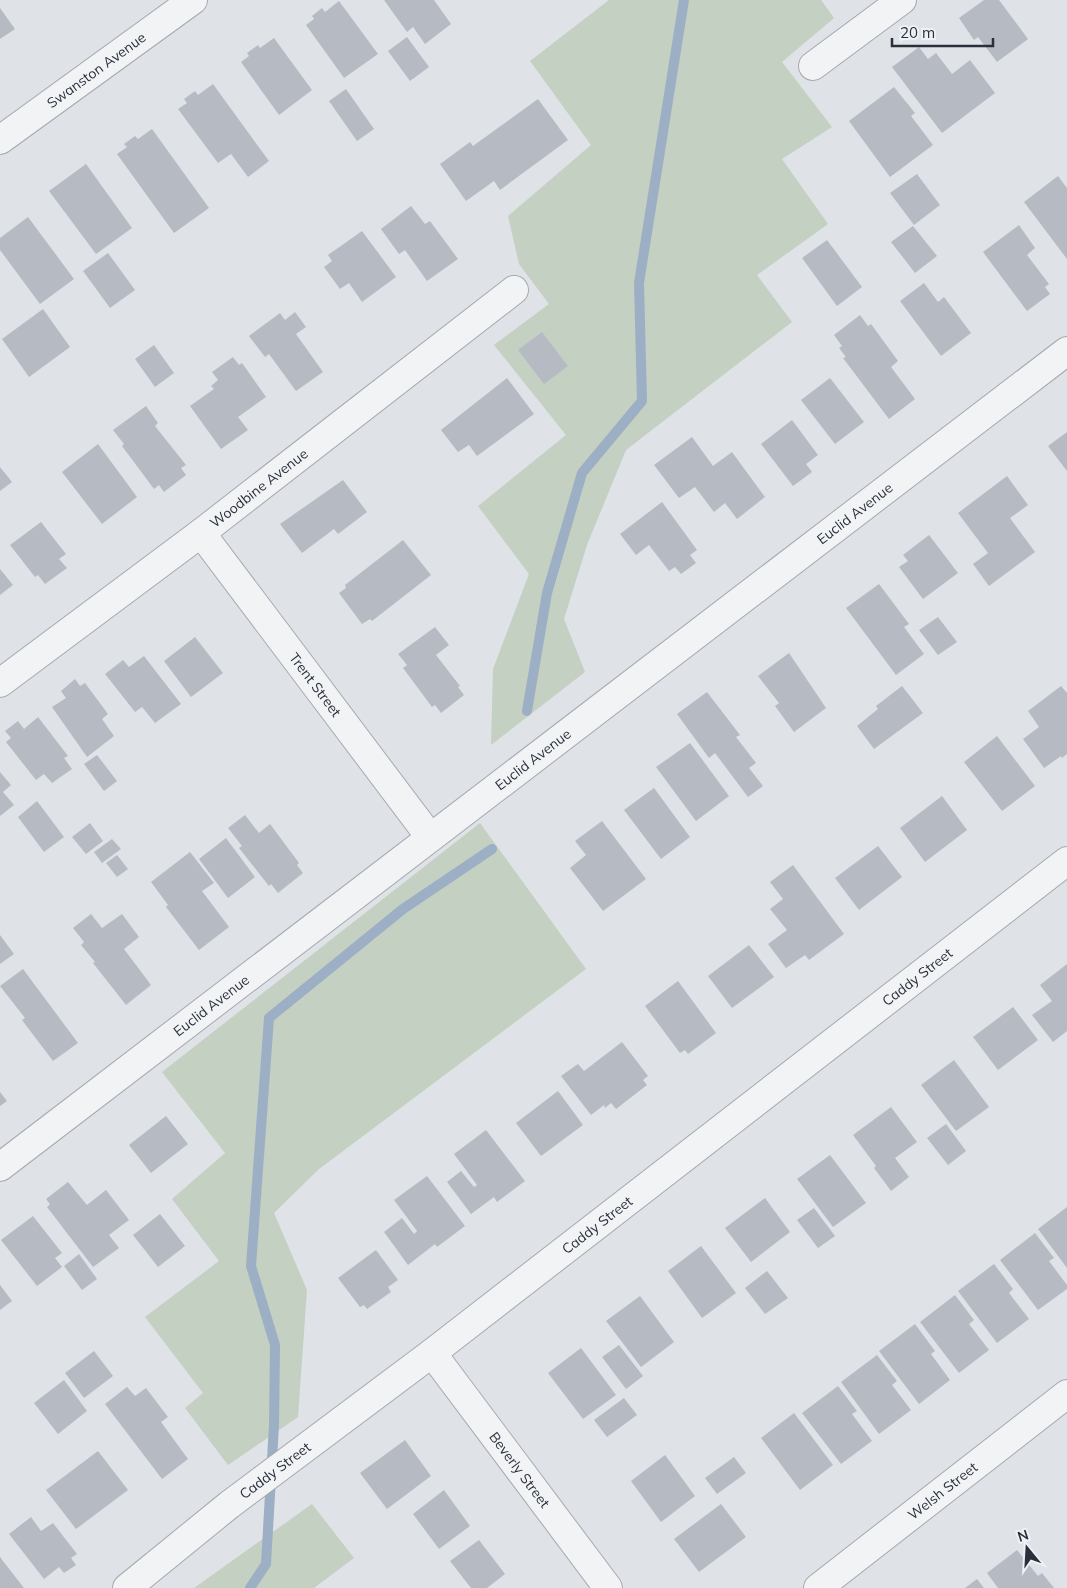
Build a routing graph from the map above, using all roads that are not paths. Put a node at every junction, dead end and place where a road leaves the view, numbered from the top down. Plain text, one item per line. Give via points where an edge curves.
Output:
1 (193, 0) edge
2 (902, 0) edge
3 (813, 66) dead end
4 (0, 140) edge
5 (514, 290) dead end
6 (1067, 351) edge
7 (201, 533) junction
8 (0, 683) edge
9 (430, 837) junction
10 (1067, 861) edge
11 (0, 1167) edge
12 (432, 1353) junction
13 (1067, 1394) edge
14 (127, 1588) edge
15 (608, 1588) edge
16 (818, 1588) edge

1 - 4 street, Swanston Avenue
2 - 3 street
5 - 7 street, Woodbine Avenue
6 - 9 street, Euclid Avenue
7 - 8 street, Woodbine Avenue
7 - 9 street, Trent Street
9 - 11 street, Euclid Avenue
10 - 12 street, Caddy Street
12 - 14 street, Caddy Street via 229,1505
12 - 15 street, Beverly Street
13 - 16 street, Welsh Street

